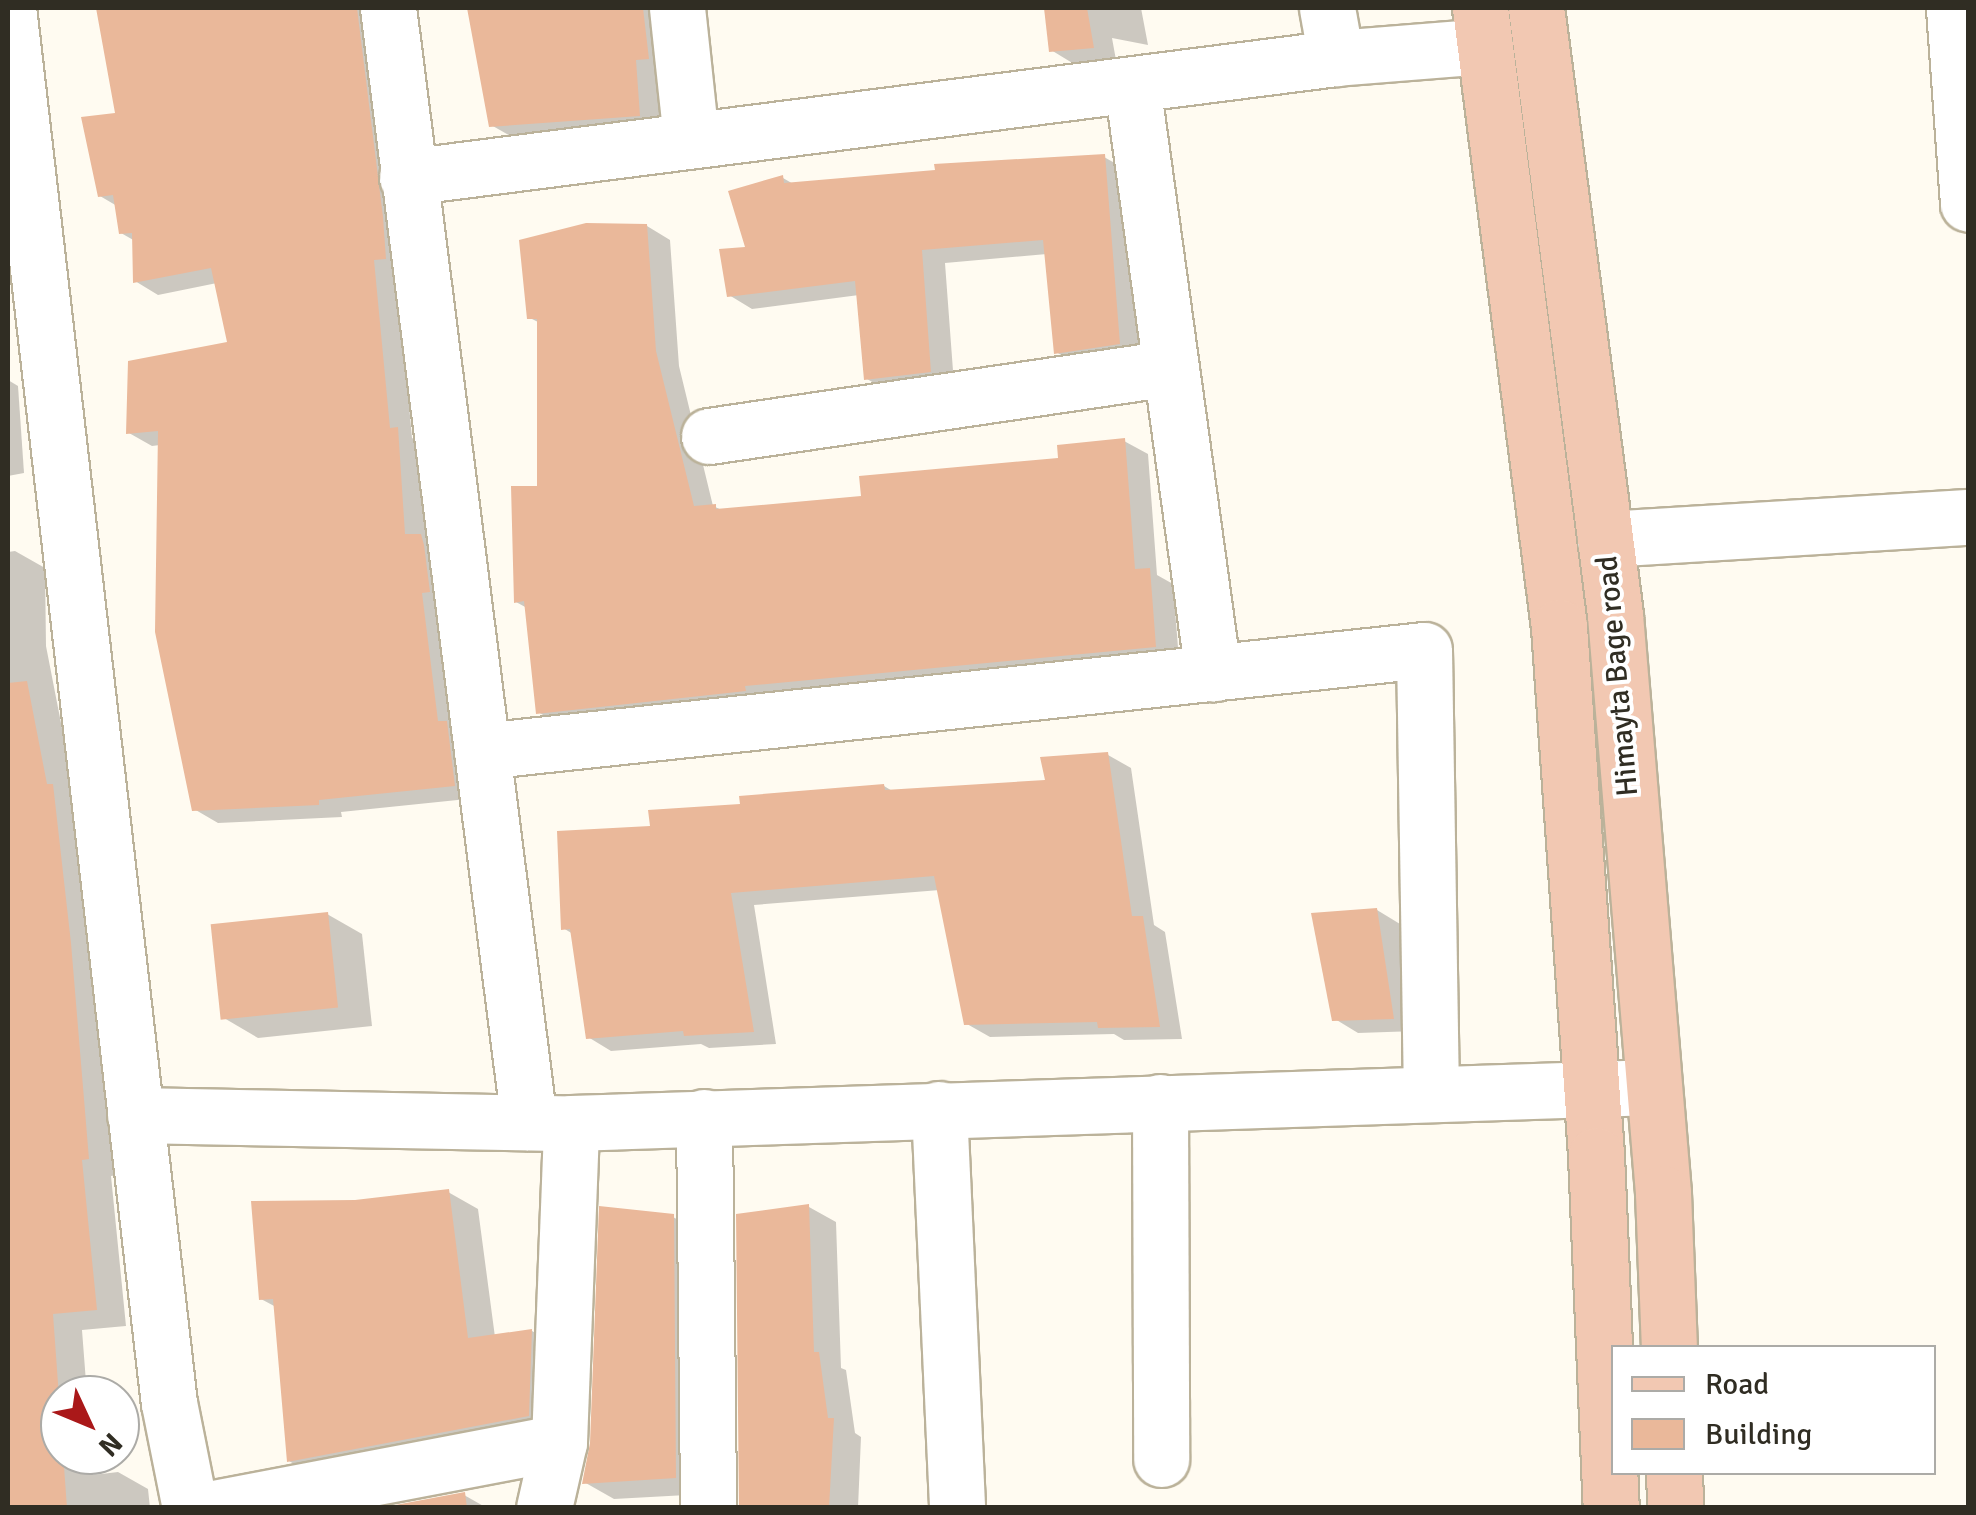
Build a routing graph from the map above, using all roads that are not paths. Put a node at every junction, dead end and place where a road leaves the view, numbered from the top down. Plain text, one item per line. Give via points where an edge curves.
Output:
1 (8, 8) edge
2 (388, 8) edge
3 (677, 8) edge
4 (1536, 8) edge
5 (1954, 8) edge
6 (1482, 27) edge
7 (1332, 33) edge
8 (1132, 85) junction
9 (691, 140) junction
10 (407, 177) junction
11 (1968, 204) edge
12 (1171, 368) junction
13 (710, 436) dead end
14 (1968, 517) edge
15 (1605, 539) junction
16 (1213, 673) junction
17 (482, 751) junction
18 (1654, 1087) junction
19 (1592, 1090) junction
20 (1431, 1094) junction
21 (1160, 1102) junction
22 (939, 1109) junction
23 (135, 1115) junction
24 (704, 1116) junction
25 (550, 1122) junction
26 (1669, 1345) edge
27 (558, 1442) junction
28 (1162, 1459) dead end
29 (1674, 1475) edge
30 (190, 1508) edge
31 (214, 1508) edge
32 (544, 1508) edge
33 (708, 1508) edge
34 (957, 1508) edge
35 (1611, 1508) edge
36 (1675, 1508) edge

1 - 23 street
2 - 10 street
3 - 9 street
4 - 15 main road, Himayta Bage road
5 - 11 street
6 - 7 street
6 - 19 main road via 1559,627
7 - 8 street
8 - 9 street
8 - 12 street
9 - 10 street
10 - 17 street
12 - 13 street
12 - 16 street
14 - 15 street
15 - 18 main road, Himayta Bage road
16 - 17 street
16 - 20 street via 1424,650
17 - 25 street
18 - 19 street
18 - 26 main road, Himayta Bage road
19 - 20 street
19 - 35 main road
20 - 21 street
21 - 22 street
21 - 28 street
22 - 24 street
22 - 34 street
23 - 25 street
23 - 30 street via 169,1403
24 - 25 street
24 - 33 street
25 - 27 street
27 - 31 street
27 - 32 street
29 - 36 main road

